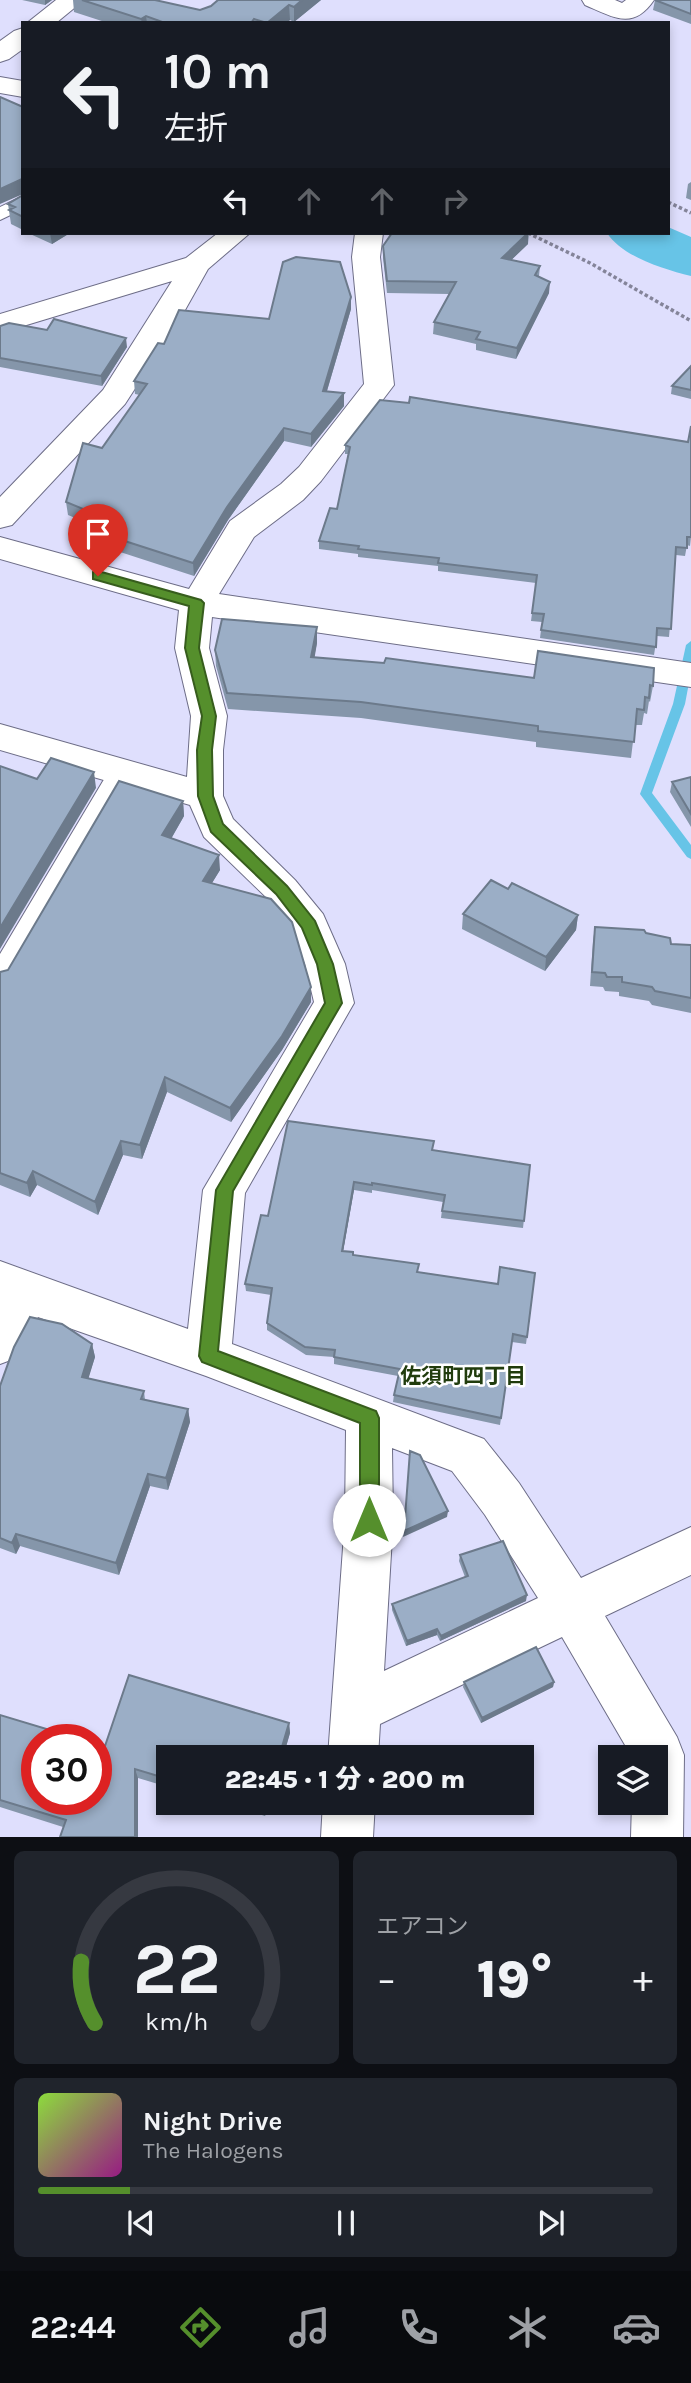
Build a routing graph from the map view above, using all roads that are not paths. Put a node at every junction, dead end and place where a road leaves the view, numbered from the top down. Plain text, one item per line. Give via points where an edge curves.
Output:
1 (72, 0) edge
2 (594, 0) edge
3 (642, 0) edge
4 (42, 21) edge
5 (21, 38) edge
6 (0, 54) edge
7 (0, 85) edge
8 (21, 89) edge
9 (21, 202) edge
10 (0, 215) edge
11 (233, 235) edge
12 (369, 235) edge
13 (196, 264) junction
14 (0, 324) edge
15 (0, 517) edge
16 (0, 548) edge
17 (197, 603) junction
18 (691, 675) edge
19 (0, 737) edge
20 (120, 772) junction
21 (205, 796) junction
22 (0, 976) edge
23 (14, 1287) edge
24 (0, 1343) edge
25 (208, 1356) junction
26 (369, 1418) junction
27 (691, 1550) edge
28 (571, 1606) junction
29 (358, 1709) junction
30 (354, 1745) edge
31 (348, 1815) edge
32 (347, 1837) edge
33 (657, 1837) edge

1 - 4 street
2 - 3 street via 625,13
5 - 6 street
7 - 8 street
9 - 10 lane
11 - 13 street
12 - 17 street via 366,257 379,385 310,474 243,529
13 - 14 street
13 - 15 street via 114,397
16 - 17 street
17 - 18 street
17 - 21 street via 192,648 209,716
19 - 20 street
20 - 21 street
20 - 22 lane
21 - 25 street via 217,827 282,890 309,925 334,1003 224,1190
23 - 24 street
23 - 25 street
25 - 26 street
26 - 28 street via 468,1455
26 - 29 street via 369,1520
27 - 28 street
28 - 29 street
28 - 33 street via 659,1755
29 - 30 street
31 - 32 street

